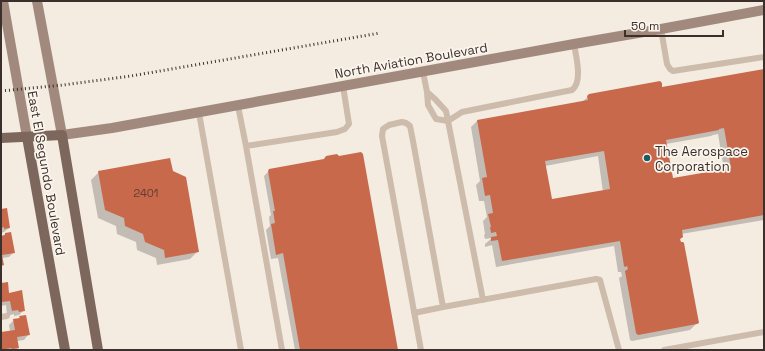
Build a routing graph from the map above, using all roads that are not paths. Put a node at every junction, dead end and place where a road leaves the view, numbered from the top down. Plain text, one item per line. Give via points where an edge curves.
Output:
1 (3, 1) edge
2 (37, 1) edge
3 (764, 10) edge
4 (661, 29) junction
5 (574, 44) junction
6 (764, 57) edge
7 (423, 72) junction
8 (343, 86) junction
9 (427, 92) junction
10 (238, 106) junction
11 (199, 113) junction
12 (448, 121) junction
13 (62, 135) junction
14 (27, 137) junction
15 (1, 138) edge
16 (246, 146) junction
17 (483, 300) junction
18 (443, 307) junction
19 (414, 313) junction
20 (764, 332) edge
21 (65, 350) edge
22 (98, 350) edge
23 (241, 350) edge
24 (282, 350) edge
25 (421, 350) edge
26 (619, 350) edge
27 (664, 350) edge

1 - 14 main road, East El Segundo Boulevard
2 - 13 main road, East El Segundo Boulevard
3 - 4 main road, North Aviation Boulevard
4 - 5 main road, North Aviation Boulevard
4 - 6 lane via 667,64 673,71
5 - 7 main road, North Aviation Boulevard
5 - 12 lane via 578,78 576,87 572,90 462,112
7 - 8 main road, North Aviation Boulevard
7 - 9 lane
8 - 10 main road, North Aviation Boulevard
8 - 16 lane via 350,124 345,129
9 - 12 lane via 446,111
9 - 12 lane via 428,105 436,119
10 - 11 main road, North Aviation Boulevard
10 - 16 lane
11 - 13 main road, North Aviation Boulevard
11 - 23 lane
12 - 17 lane
13 - 14 main road
13 - 22 main road, East El Segundo Boulevard
14 - 15 main road
14 - 21 main road, East El Segundo Boulevard
16 - 24 lane
17 - 18 lane
17 - 26 lane via 600,280
18 - 19 lane
18 - 19 lane via 410,126 402,122 389,124 383,129 382,136
19 - 25 lane
20 - 27 lane

